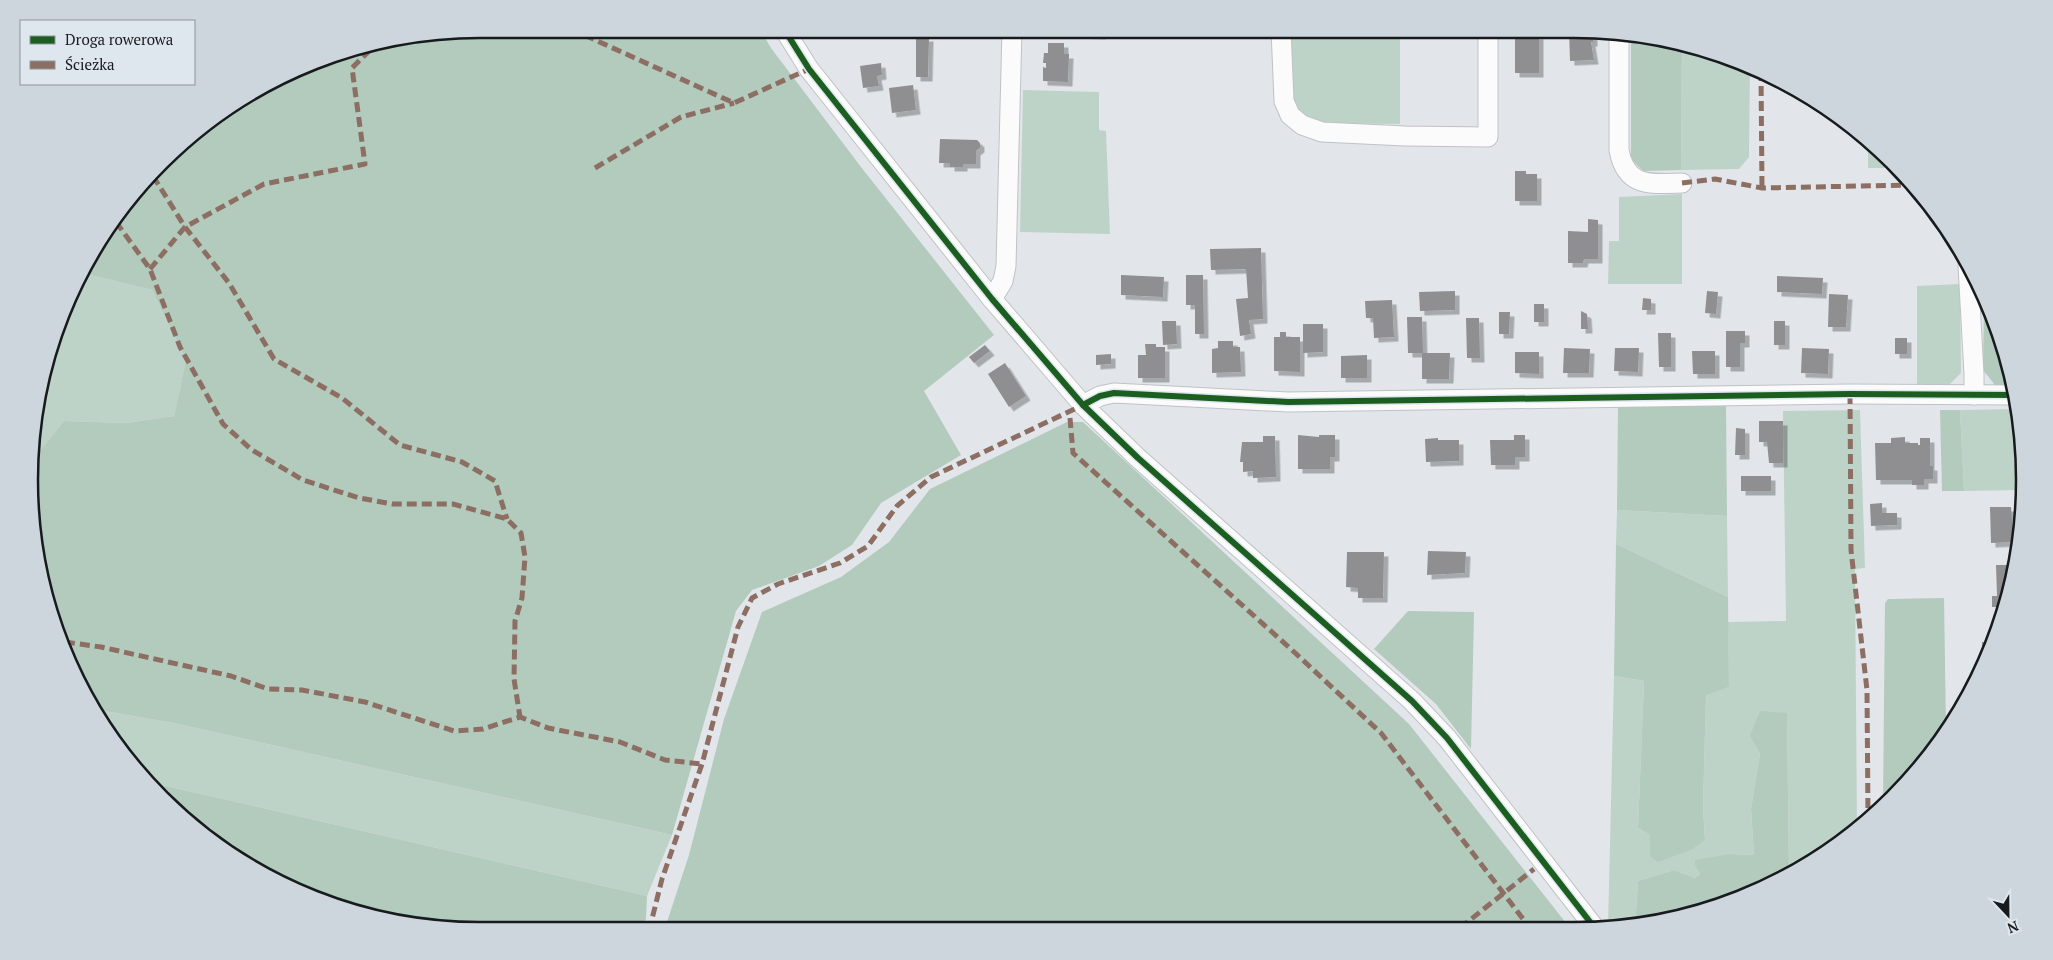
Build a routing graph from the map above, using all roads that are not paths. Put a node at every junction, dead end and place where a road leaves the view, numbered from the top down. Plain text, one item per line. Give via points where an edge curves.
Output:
1 (790, 38) edge
2 (1012, 38) edge
3 (1281, 38) edge
4 (1488, 38) edge
5 (1619, 40) edge
6 (1682, 183) dead end
7 (1969, 282) edge
8 (992, 299) junction
9 (1974, 395) junction
10 (2007, 395) edge
11 (1083, 405) junction
12 (1589, 922) edge

1 - 8 street via 809,69
2 - 8 street via 1006,266 1003,281
3 - 4 street via 1284,101 1290,115 1302,125 1322,132 1488,137
5 - 6 street via 1619,150 1624,168 1630,176 1641,181
7 - 9 street
8 - 11 street
9 - 10 street
9 - 11 street via 1288,402 1114,393
11 - 12 street via 1138,458 1412,701 1447,738

